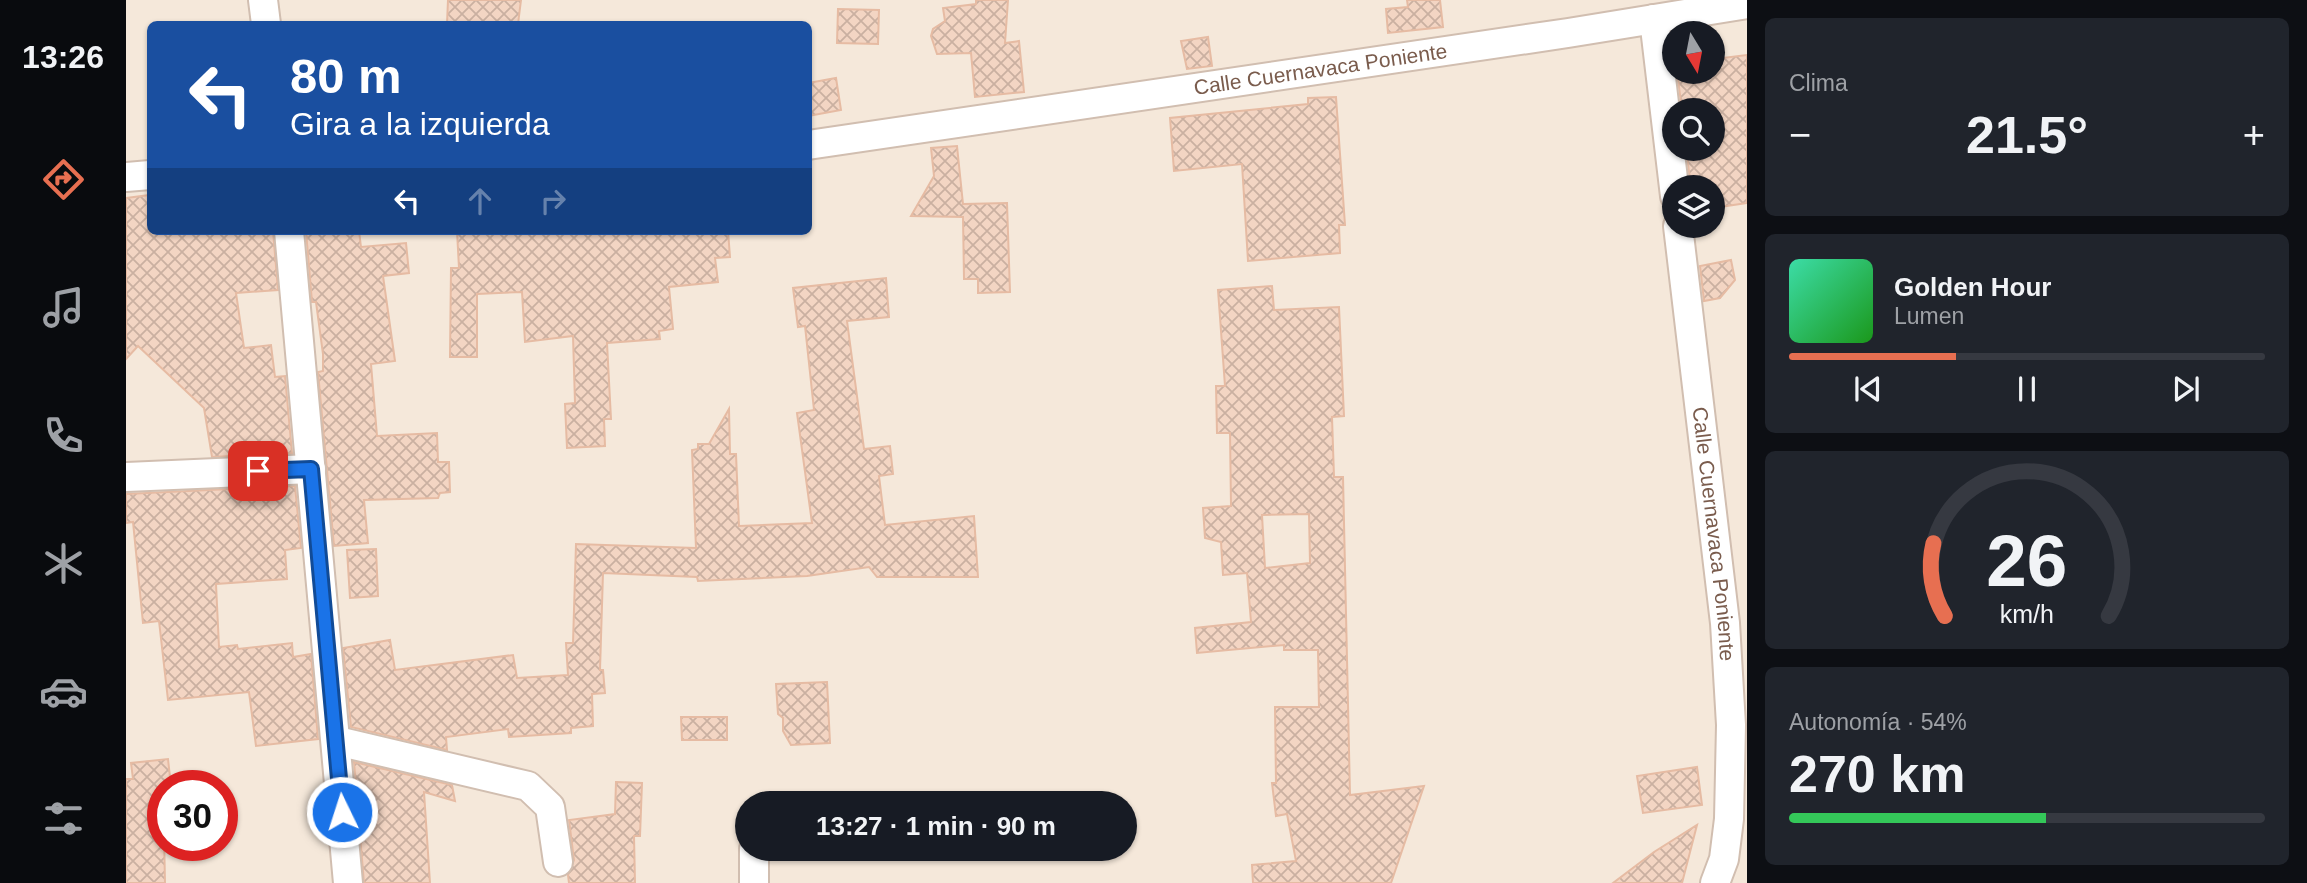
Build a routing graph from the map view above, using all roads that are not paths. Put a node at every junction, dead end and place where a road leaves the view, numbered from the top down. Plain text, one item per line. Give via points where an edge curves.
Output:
1 (262, 0) edge
2 (1747, 4) edge
3 (1654, 19) junction
4 (266, 21) edge
5 (812, 144) edge
6 (147, 175) edge
7 (1673, 175) edge
8 (126, 177) edge
9 (289, 235) edge
10 (1680, 238) edge
11 (311, 469) junction
12 (126, 477) edge
13 (1736, 622) edge
14 (337, 741) junction
15 (754, 861) edge
16 (558, 862) dead end
17 (348, 883) edge
18 (754, 883) edge
19 (1716, 883) edge

1 - 4 street
2 - 3 street, Calle Cuernavaca Poniente
3 - 5 street, Calle Cuernavaca Poniente
3 - 7 street
6 - 8 street
9 - 11 street
10 - 13 street, Calle Cuernavaca Poniente
11 - 12 street
11 - 14 street
13 - 19 street, Calle Cuernavaca Poniente via 1729,819
14 - 16 street via 528,786 550,807
14 - 17 street
15 - 18 street

